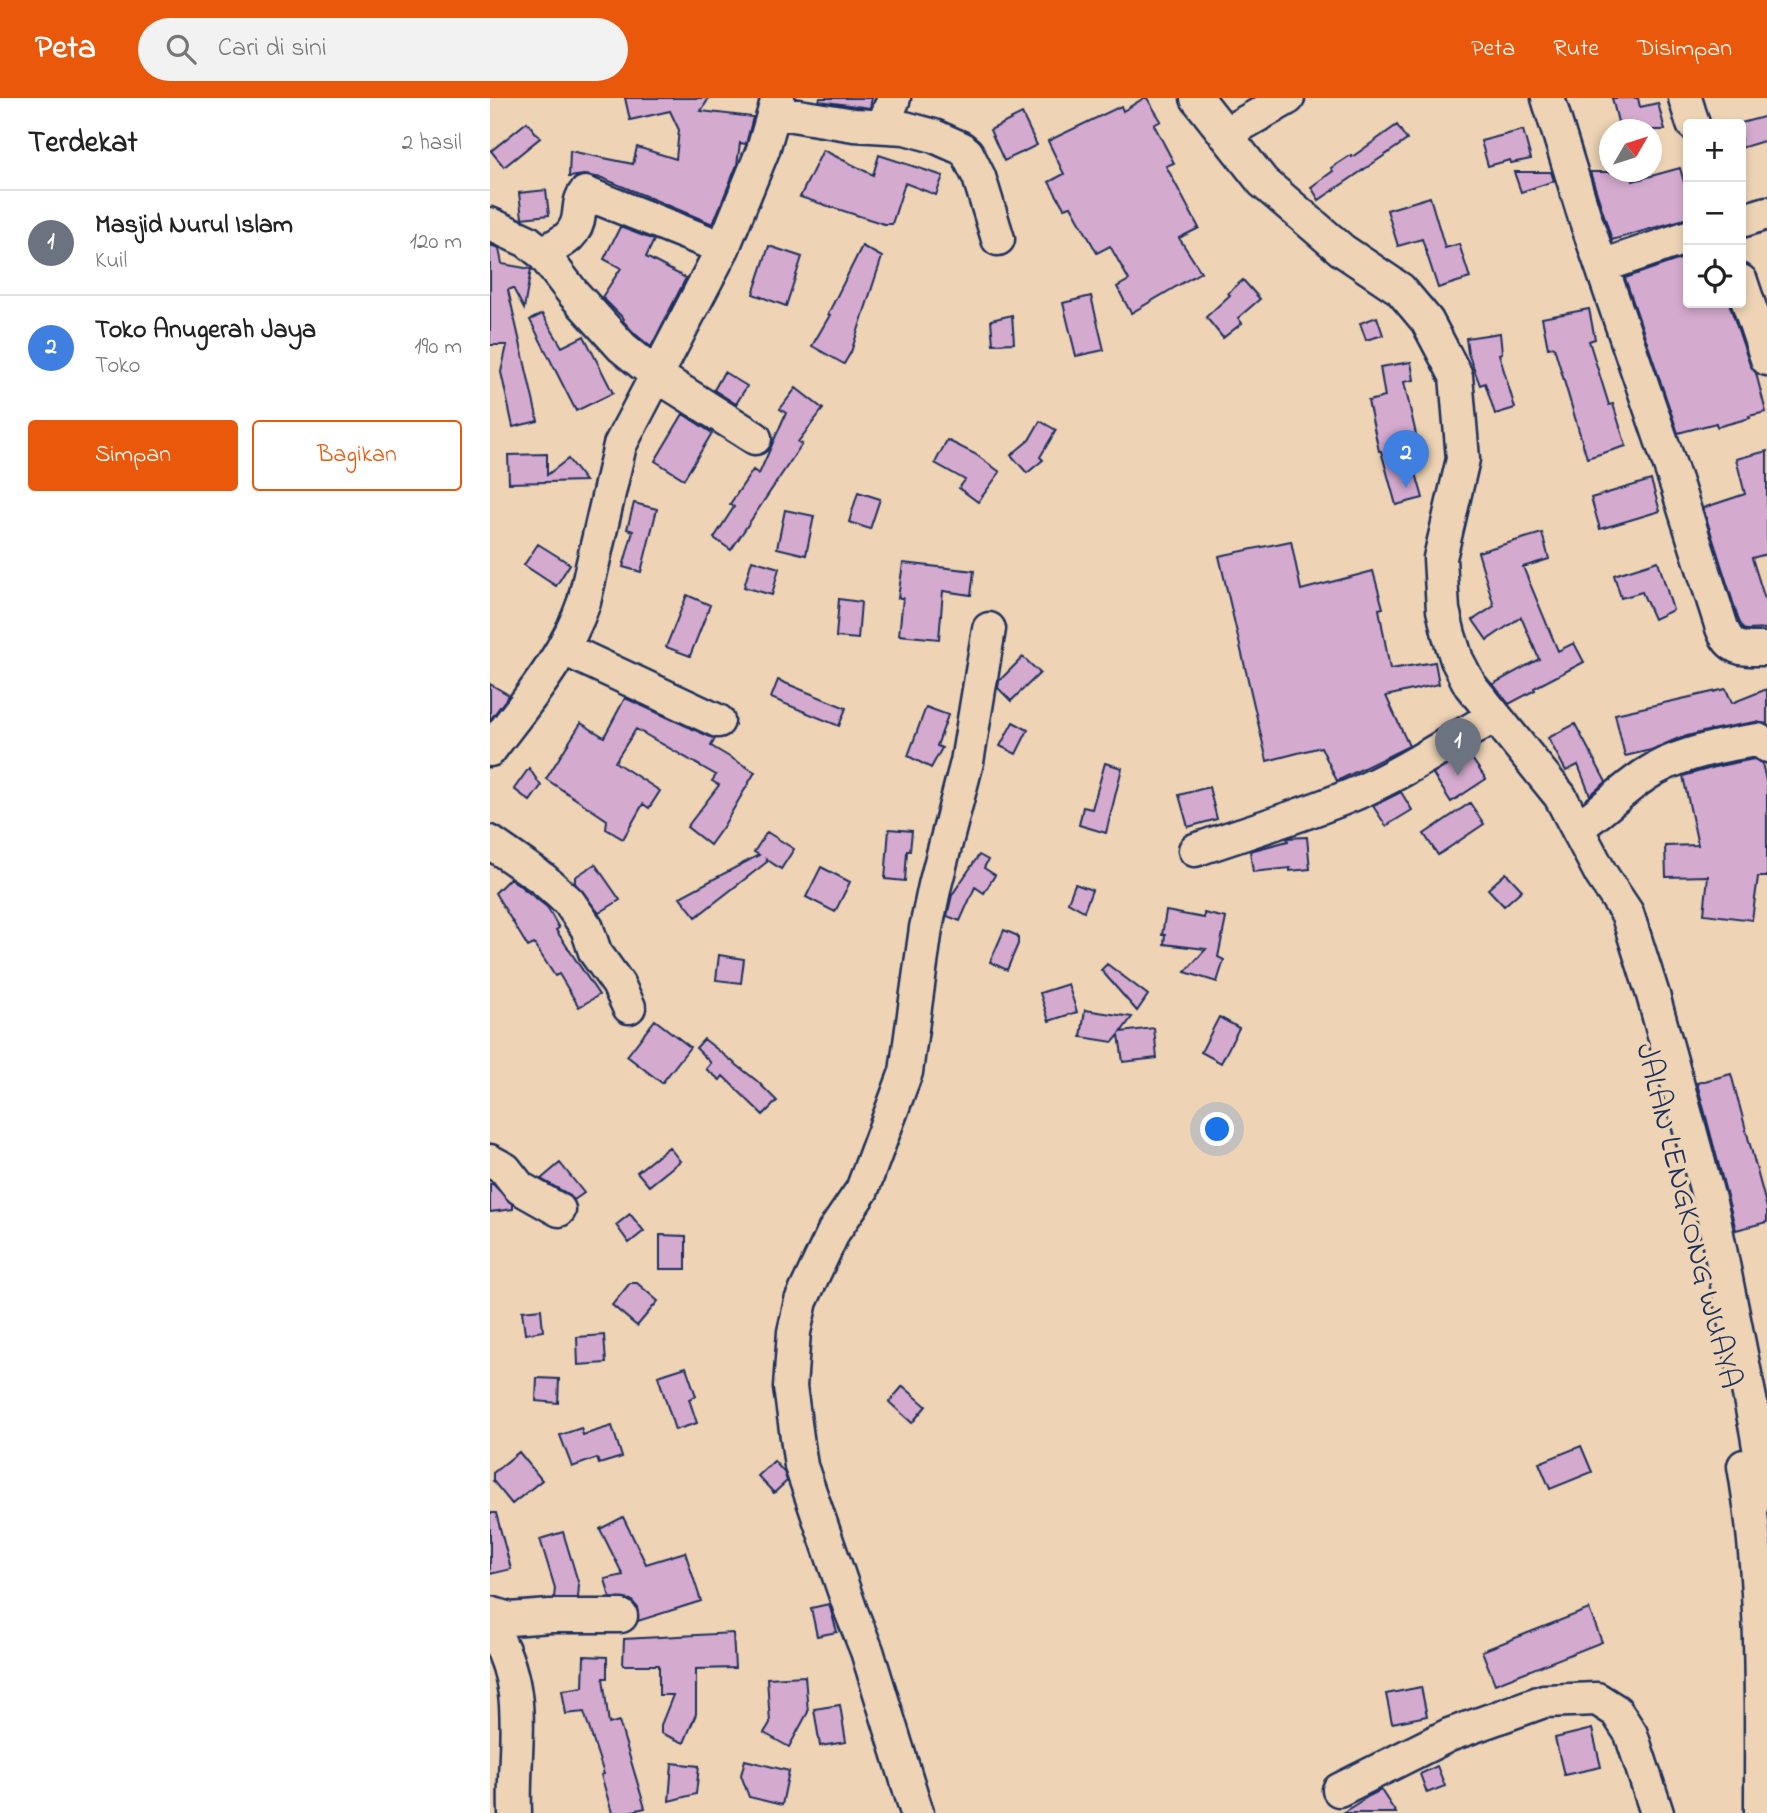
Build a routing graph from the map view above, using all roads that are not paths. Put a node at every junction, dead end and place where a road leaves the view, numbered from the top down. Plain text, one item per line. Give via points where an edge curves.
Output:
1 (1197, 98) edge
2 (1288, 98) edge
3 (1548, 98) edge
4 (1685, 98) edge
5 (776, 105) edge
6 (888, 112) edge
7 (1691, 119) edge
8 (1226, 134) junction
9 (1767, 213) edge
10 (1746, 219) edge
11 (490, 224) edge
12 (998, 239) dead end
13 (1683, 239) edge
14 (723, 248) junction
15 (542, 253) junction
16 (1602, 266) junction
17 (1746, 296) edge
18 (1767, 359) edge
19 (656, 374) junction
20 (755, 438) dead end
21 (989, 629) dead end
22 (564, 649) junction
23 (1767, 649) edge
24 (1493, 717) junction
25 (718, 720) dead end
26 (1767, 746) edge
27 (490, 750) edge
28 (1577, 828) junction
29 (490, 842) edge
30 (1195, 850) dead end
31 (1601, 874) junction
32 (629, 1007) dead end
33 (490, 1161) edge
34 (559, 1210) dead end
35 (1767, 1494) edge
36 (490, 1613) edge
37 (621, 1616) dead end
38 (490, 1625) edge
39 (1339, 1790) dead end
40 (515, 1813) edge
41 (917, 1813) edge
42 (1657, 1813) edge
43 (1761, 1813) edge

1 - 8 street, JALAN LENGKONG WUAYA
2 - 8 street
3 - 16 street
4 - 7 street
5 - 6 street via 854,125
5 - 14 street
6 - 12 street via 905,128 950,142 967,153
8 - 24 street, JALAN LENGKONG WUAYA via 1263,182 1342,250 1400,289 1427,321 1456,376 1463,459 1440,558 1443,610 1462,672
9 - 10 street
11 - 15 street
13 - 16 street
14 - 15 street via 585,193 569,238
14 - 19 street
15 - 19 street via 622,347
16 - 23 street via 1726,639 1734,646
17 - 18 street
19 - 20 street
19 - 22 street via 620,445 584,602
21 - 41 street via 967,762 926,928 906,1072 862,1190 834,1231 801,1301 790,1387 801,1466 867,1651
22 - 25 street
22 - 27 street
24 - 28 street, JALAN LENGKONG WUAYA via 1547,777
24 - 30 street via 1353,794
26 - 28 street via 1758,740 1734,744 1670,763 1648,773
28 - 31 street, JALAN LENGKONG WUAYA
29 - 32 street via 569,902
31 - 35 street, JALAN LENGKONG WUAYA via 1627,913 1713,1214
31 - 43 street, JALAN LENGKONG WUAYA via 1605,911 1696,1229 1752,1514 1762,1642
33 - 34 street via 505,1169 520,1188
36 - 37 street via 510,1619
38 - 40 street via 517,1698
39 - 42 street via 1449,1735 1544,1701 1597,1699 1616,1711 1631,1734

